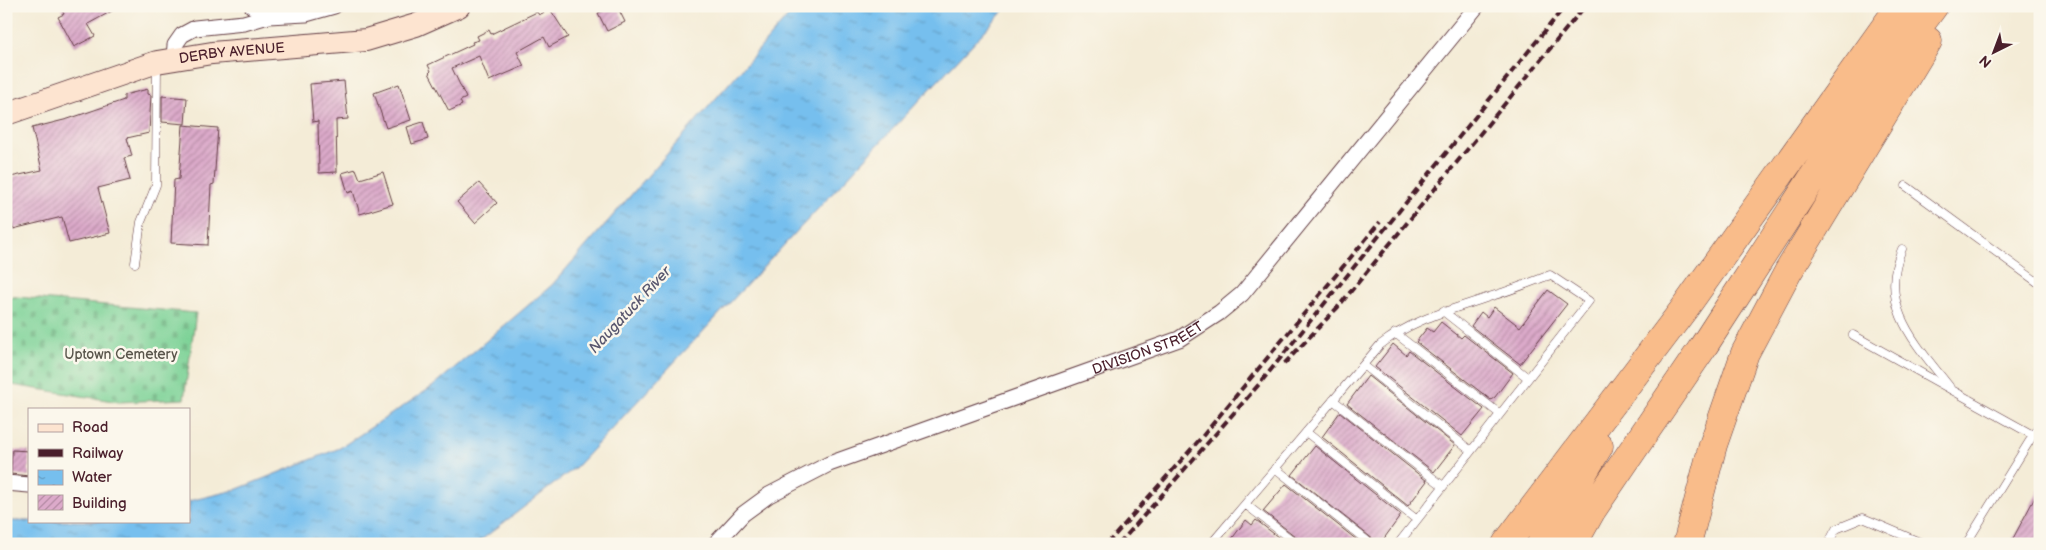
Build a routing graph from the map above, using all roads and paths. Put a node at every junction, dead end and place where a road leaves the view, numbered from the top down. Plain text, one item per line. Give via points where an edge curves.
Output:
1 (252, 6) edge
2 (334, 6) edge
3 (459, 6) edge
4 (1477, 6) edge
5 (1900, 6) edge
6 (1934, 6) edge
7 (1949, 6) edge
8 (268, 16) junction
9 (165, 60) junction
10 (6, 114) edge
11 (1906, 186) dead end
12 (1902, 249) dead end
13 (135, 263) dead end
14 (2040, 284) edge
15 (1684, 309) junction
16 (1442, 311) junction
17 (1395, 333) junction
18 (1853, 335) dead end
19 (1363, 365) junction
20 (1528, 378) junction
21 (1951, 390) junction
22 (1333, 400) junction
23 (1500, 414) junction
24 (2040, 424) edge
25 (1306, 432) junction
26 (2031, 434) junction
27 (1471, 451) junction
28 (1275, 468) junction
29 (6, 483) edge
30 (28, 485) edge
31 (1443, 486) junction
32 (1245, 504) junction
33 (1417, 520) junction
34 (1215, 542) edge
35 (714, 544) edge
36 (1297, 544) edge
37 (1370, 544) edge
38 (1398, 544) edge
39 (1506, 544) edge
40 (1541, 544) edge
41 (1573, 544) edge
42 (1687, 544) edge
43 (1828, 544) edge
44 (1924, 544) edge
45 (1966, 544) edge

1 - 8 street
2 - 8 street via 306,14
3 - 9 main road, DERBY AVENUE via 416,25 366,40
4 - 35 street, DIVISION STREET via 1242,294 1220,313 1179,339 829,464 769,495 743,514
5 - 15 highway
6 - 41 highway via 1850,120 1703,347 1592,510
7 - 42 highway via 1788,272 1745,353 1713,445
8 - 9 street via 244,23 189,30
9 - 10 main road, DERBY AVENUE
9 - 13 lane via 156,185 141,222
11 - 14 lane
12 - 21 lane via 1893,282 1896,305 1910,336
15 - 39 highway
15 - 40 highway
16 - 17 lane
16 - 20 lane
16 - 20 lane via 1550,275 1589,301
17 - 19 lane
17 - 23 lane
18 - 21 lane
19 - 22 lane
19 - 27 lane
20 - 23 lane
21 - 26 lane
22 - 25 lane
22 - 31 lane
23 - 27 lane
24 - 26 lane
25 - 28 lane
25 - 33 lane
26 - 45 lane
27 - 31 lane
28 - 32 lane
28 - 37 lane
29 - 30 street
31 - 33 lane
32 - 34 lane
32 - 36 lane
33 - 38 lane
43 - 44 lane via 1836,529 1862,518

